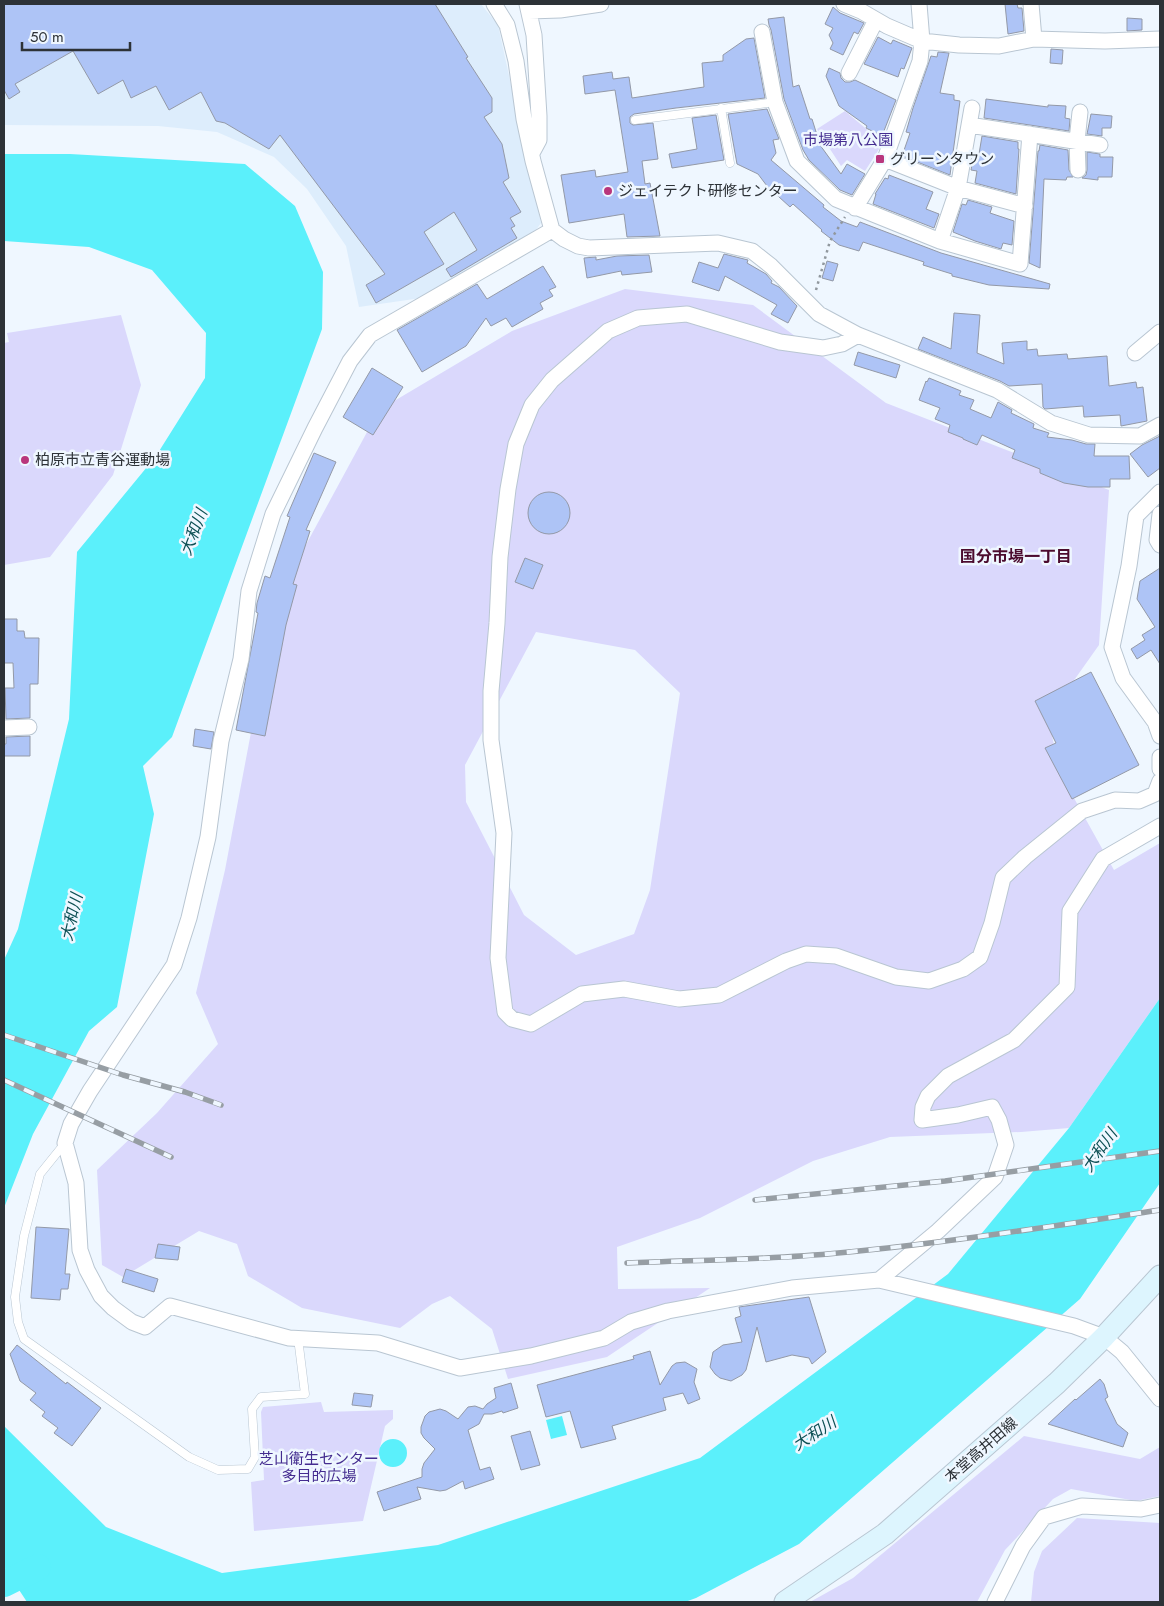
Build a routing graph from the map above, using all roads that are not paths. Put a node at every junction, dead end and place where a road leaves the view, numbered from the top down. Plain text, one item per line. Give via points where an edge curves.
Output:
1 (494, 4) edge
2 (601, 4) edge
3 (844, 4) edge
4 (920, 4) edge
5 (1031, 4) edge
6 (534, 7) edge
7 (876, 20) junction
8 (762, 32) dead end
9 (1034, 39) junction
10 (1160, 39) edge
11 (922, 41) junction
12 (849, 73) dead end
13 (775, 102) junction
14 (721, 108) junction
15 (972, 108) dead end
16 (1080, 112) dead end
17 (635, 120) dead end
18 (969, 125) junction
19 (1030, 134) junction
20 (1077, 141) junction
21 (1100, 144) dead end
22 (532, 153) junction
23 (885, 159) junction
24 (730, 163) dead end
25 (1078, 170) dead end
26 (958, 188) junction
27 (1025, 206) junction
28 (855, 208) junction
29 (552, 230) junction
30 (940, 241) junction
31 (1160, 332) edge
32 (858, 335) junction
33 (1135, 353) dead end
34 (1160, 425) edge
35 (1160, 492) edge
36 (1160, 514) edge
37 (1160, 545) edge
38 (29, 727) dead end
39 (4, 728) edge
40 (1160, 736) edge
41 (1160, 757) edge
42 (1160, 769) edge
43 (1159, 793) edge
44 (1160, 826) edge
45 (65, 1143) junction
46 (1160, 1276) edge
47 (885, 1282) junction
48 (1104, 1337) junction
49 (298, 1338) junction
50 (1160, 1399) edge
51 (1160, 1505) edge
52 (785, 1602) edge
53 (995, 1602) edge

1 - 22 street via 507,25
2 - 6 street via 560,10
3 - 7 street
4 - 11 street
5 - 9 street
6 - 22 street via 539,140
7 - 11 street
7 - 12 street
8 - 13 street
9 - 10 street
9 - 11 street via 999,46
11 - 23 street via 920,61
13 - 14 lane
13 - 28 street via 797,161 836,199
14 - 17 lane
14 - 24 lane
15 - 18 street
16 - 20 street
18 - 19 street
18 - 26 street
19 - 20 street
19 - 27 street
20 - 21 street
20 - 25 street
22 - 29 street
23 - 26 street
23 - 28 street
26 - 27 street
26 - 30 street
27 - 30 street via 1020,264
28 - 30 street
29 - 32 street via 564,239 588,248 718,243 752,251 819,314
29 - 45 street via 370,335 350,361 273,514 249,591 241,659 221,741 208,837 190,918 174,965 90,1091 71,1124
31 - 33 street
32 - 34 street via 997,390 1051,423 1089,435 1140,436
32 - 43 street via 842,344 823,348 780,342 687,314 638,318 608,331 552,380 532,406 516,444 508,490 491,691 491,740 504,833 498,958 505,1012 512,1019 531,1024 582,994 624,990 679,999 718,995 806,954 836,956 896,977 929,981 964,969 980,957 1003,878 1025,857 1082,811 1115,800 1139,801
35 - 40 street via 1136,516 1112,647 1123,678 1155,722
36 - 37 street via 1157,540
38 - 39 street
41 - 42 street
44 - 47 street via 1102,858 1070,911 1067,987 1014,1040 948,1076 928,1096 922,1120 992,1106 1006,1145 995,1177
45 - 49 street via 76,1183 80,1250 100,1296 113,1308 132,1322 146,1327 170,1306
45 - 49 lane via 40,1174 24,1236 15,1297 24,1339 189,1457 218,1470 248,1469 255,1457 252,1408 261,1398 305,1394
46 - 48 main road, 本堂高井田線
47 - 48 street via 1074,1326
47 - 49 street via 792,1288 668,1311 631,1322 604,1338 531,1356 460,1368 378,1343
48 - 50 street via 1122,1352
48 - 52 main road, 本堂高井田線 via 1057,1383 884,1534
51 - 53 street via 1141,1509 1082,1506 1044,1517 1023,1546

